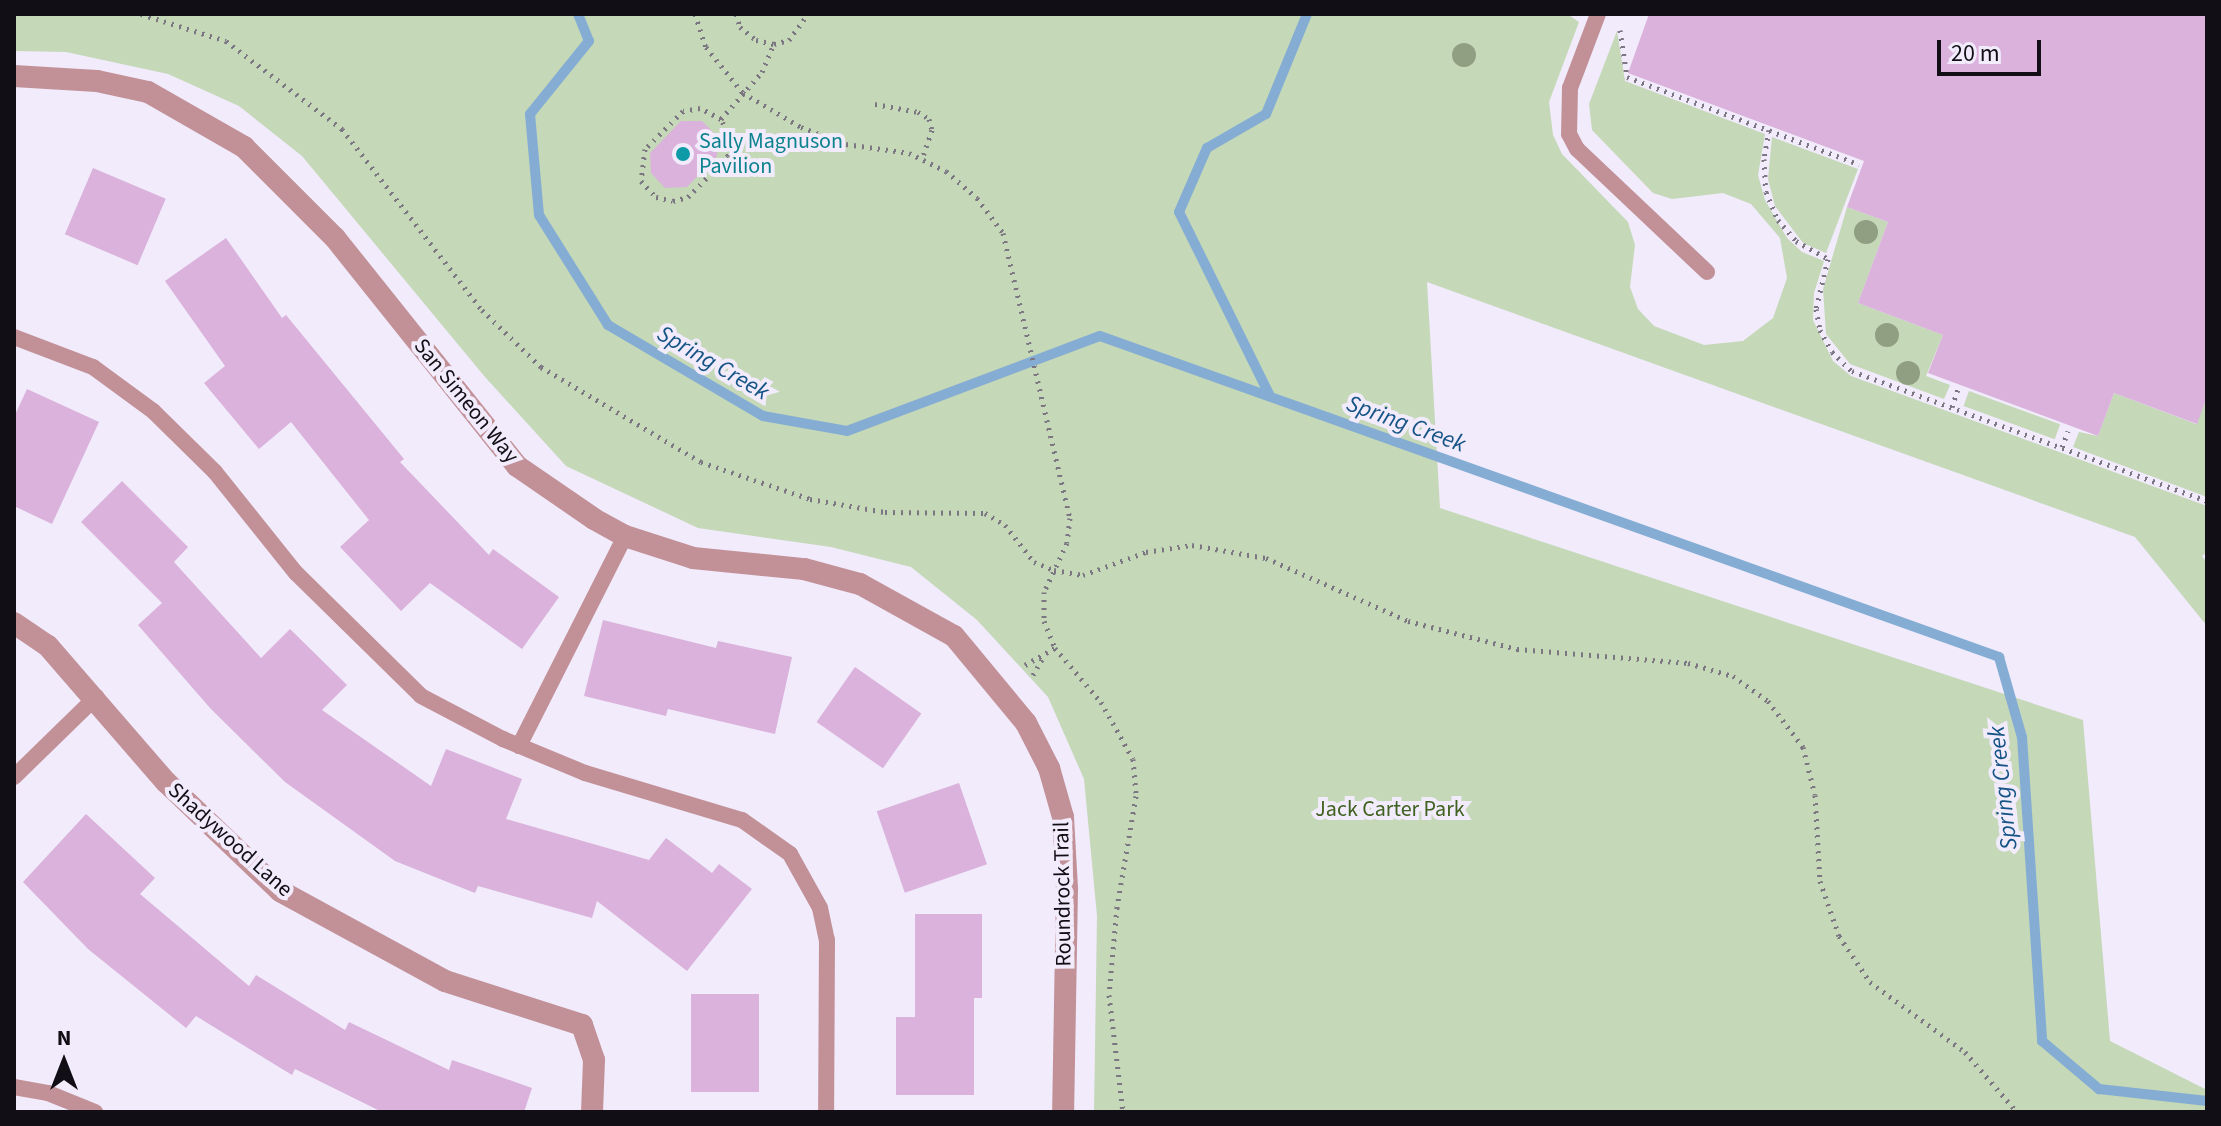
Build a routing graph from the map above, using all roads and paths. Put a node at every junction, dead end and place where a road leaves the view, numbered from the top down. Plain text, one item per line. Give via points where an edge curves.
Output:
1 (141, 14) edge
2 (695, 14) edge
3 (736, 14) edge
4 (808, 14) edge
5 (1598, 14) edge
6 (1625, 14) edge
7 (774, 44) junction
8 (14, 76) edge
9 (743, 93) junction
10 (875, 104) dead end
11 (721, 119) junction
12 (1769, 130) junction
13 (922, 159) junction
14 (1859, 164) dead end
15 (1707, 272) dead end
16 (14, 337) edge
17 (1958, 389) dead end
18 (1952, 407) junction
19 (2068, 431) dead end
20 (2062, 447) junction
21 (2207, 501) edge
22 (625, 536) junction
23 (1054, 570) junction
24 (14, 623) edge
25 (1055, 648) junction
26 (1044, 656) junction
27 (1025, 665) dead end
28 (1033, 675) dead end
29 (1003, 690) joint
30 (96, 697) junction
31 (519, 746) junction
32 (14, 777) edge
33 (14, 1087) edge
34 (95, 1112) edge
35 (592, 1112) edge
36 (826, 1112) edge
37 (1063, 1112) edge
38 (1123, 1112) edge
39 (2017, 1112) edge

1 - 23 path via 226,41 342,129 482,310 541,367 618,415 701,462 810,499 885,512 964,508 985,513 1005,525 1034,562
2 - 9 path via 706,47
3 - 7 path via 748,33
4 - 7 path via 789,40
5 - 15 lane via 1570,88 1569,134 1577,149
6 - 12 path via 1620,28 1627,77
7 - 9 path via 762,72
8 - 22 street, San Simeon Way via 97,81 148,92 244,147 335,238 517,466
9 - 11 path
9 - 13 path via 801,127 846,144
10 - 13 path via 929,119 932,130
11 - 11 path via 731,138 728,156 688,197 656,197 641,181 645,149 683,111 700,108
12 - 14 path
12 - 18 path via 1763,177 1778,220 1796,241 1828,259 1816,309 1832,352 1852,371
13 - 23 path via 946,171 977,198 1003,233 1070,518 1067,543
16 - 31 lane via 93,367 153,411 215,472 296,573 384,665 421,696
17 - 18 path
18 - 20 path
19 - 20 path
20 - 21 path
22 - 29 street, San Simeon Way via 693,558 804,569 860,584 954,636
22 - 31 lane
23 - 25 path via 1044,592 1044,621
23 - 39 path via 1083,575 1146,552 1192,545 1266,558 1408,621 1517,649 1688,663 1733,676 1768,701 1803,747 1815,795 1820,881 1839,936 1870,982 1965,1052
24 - 30 street, Shadywood Lane via 48,646
25 - 26 path
25 - 38 path via 1101,702 1133,759 1136,796 1109,995
26 - 27 path
26 - 28 path
29 - 37 street, Roundrock Trail via 1049,768 1063,817
30 - 32 lane
30 - 35 street, Shadywood Lane via 166,782 280,891 445,981 582,1025 594,1060
31 - 36 lane via 585,773 721,811 790,854 820,908 827,940
33 - 34 lane via 48,1093

